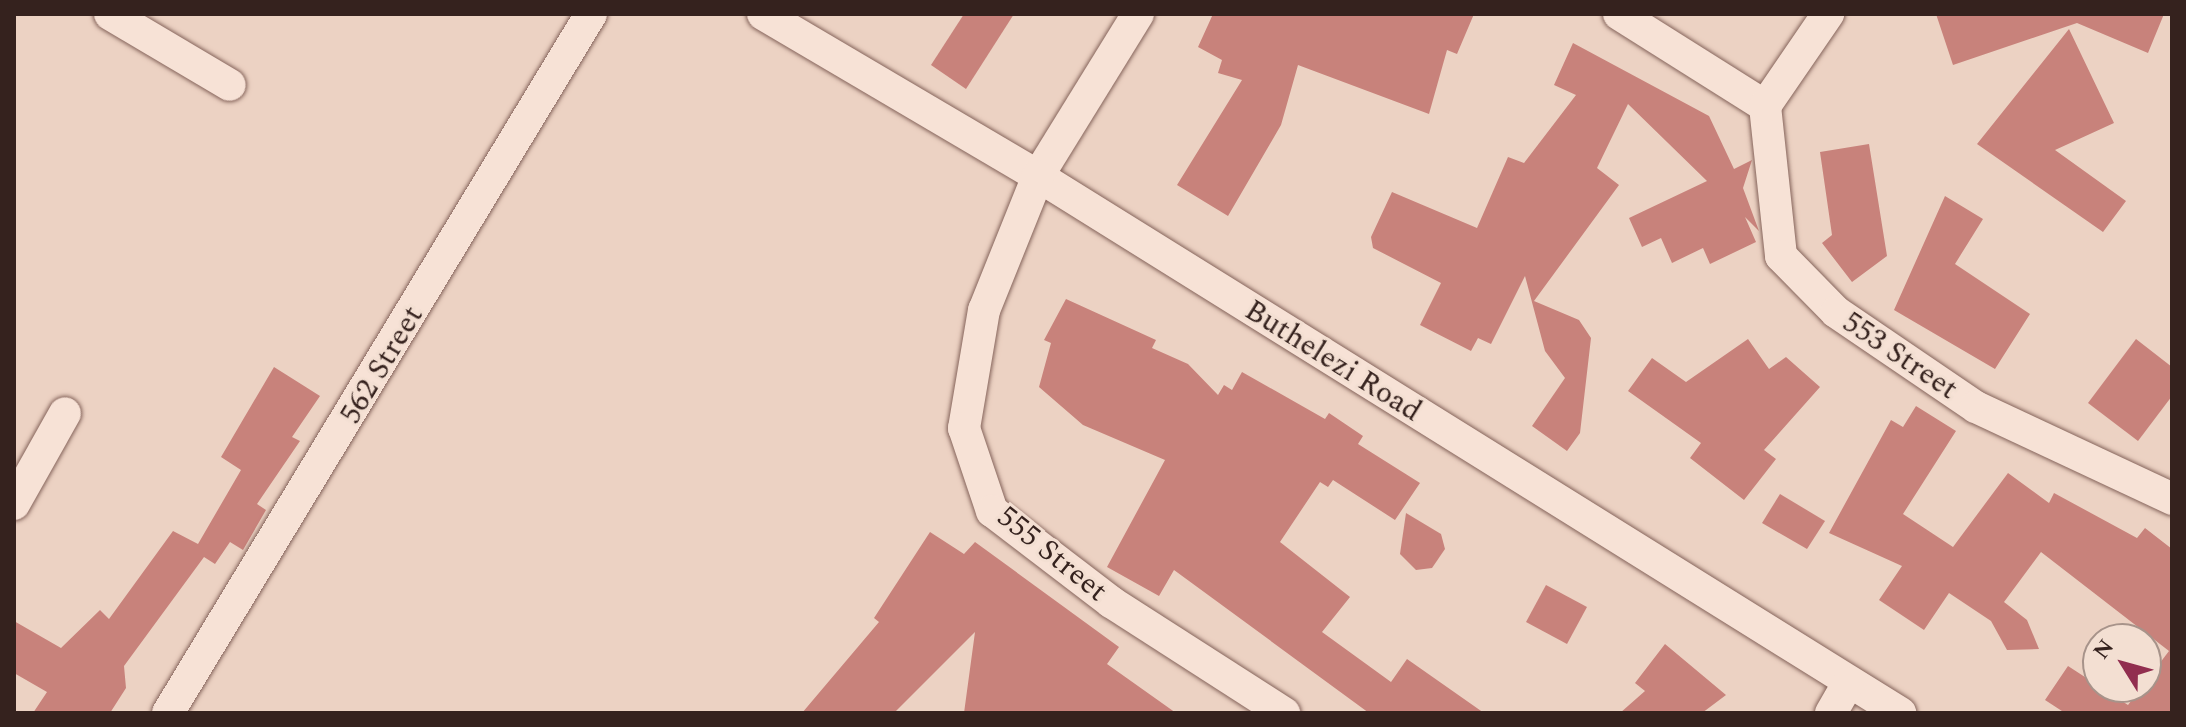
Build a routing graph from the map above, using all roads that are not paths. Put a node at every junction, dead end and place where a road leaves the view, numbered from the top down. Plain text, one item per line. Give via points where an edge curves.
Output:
1 (110, 14) edge
2 (591, 14) edge
3 (763, 14) edge
4 (1138, 14) edge
5 (1619, 14) edge
6 (1828, 14) edge
7 (230, 85) dead end
8 (1765, 106) junction
9 (1038, 176) junction
10 (65, 413) dead end
11 (2172, 499) edge
12 (14, 504) edge
13 (1848, 683) junction
14 (168, 713) edge
15 (1284, 713) edge
16 (1831, 713) edge
17 (1900, 713) edge

1 - 7 street
2 - 14 street, 562 Street
3 - 9 street, Buthelezi Road
4 - 9 street, 555 Street
5 - 8 street
6 - 8 street
8 - 11 street, 553 Street via 1781,256 1836,312 1976,407
9 - 13 street, Buthelezi Road
9 - 15 street, 555 Street via 984,310 964,428 992,511 1111,602
10 - 12 street
13 - 16 street
13 - 17 street, Buthelezi Road

